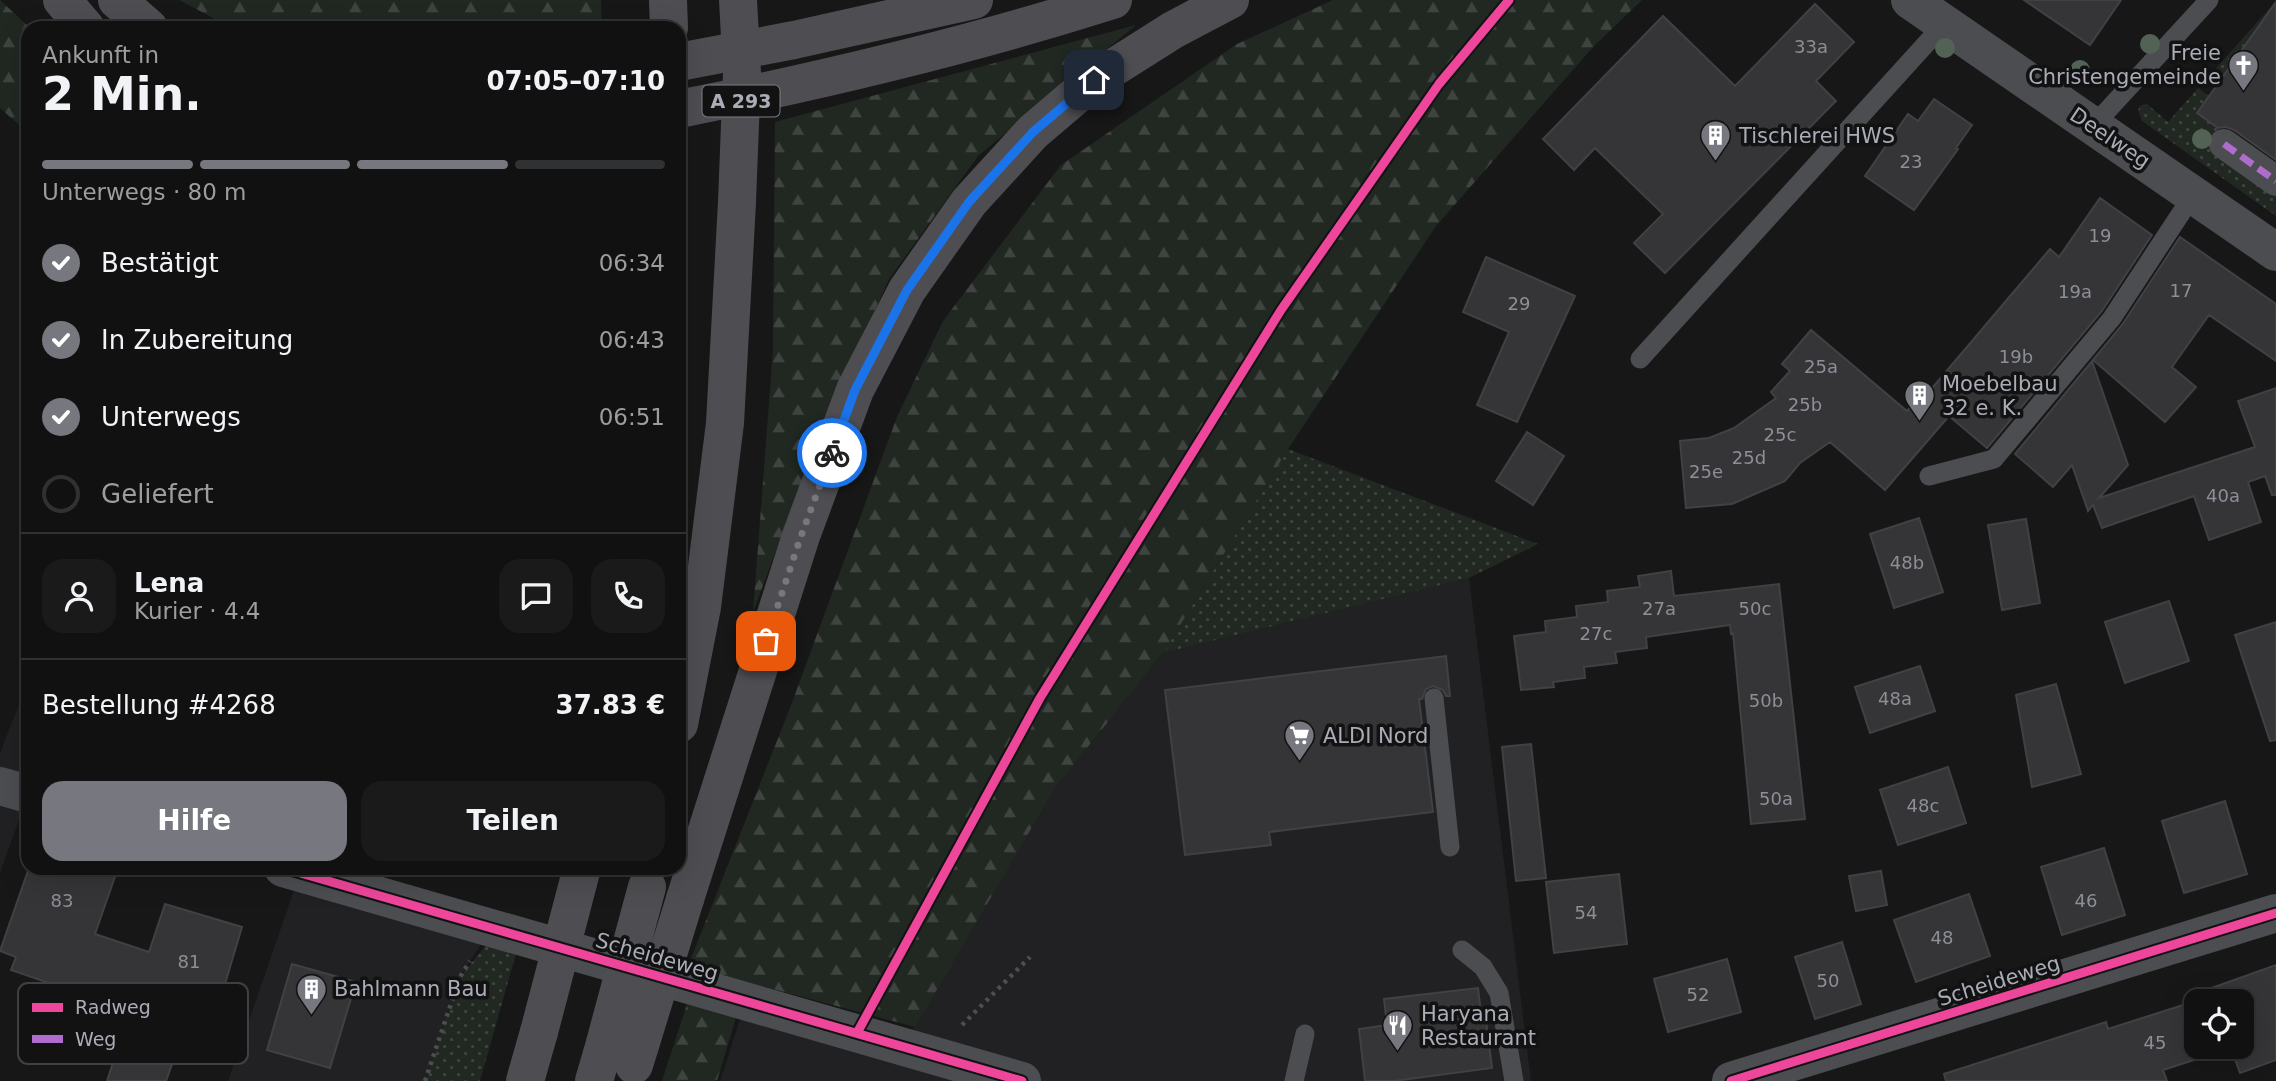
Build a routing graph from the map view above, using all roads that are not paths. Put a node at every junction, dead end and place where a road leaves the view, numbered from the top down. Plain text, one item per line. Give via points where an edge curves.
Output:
1 (62, 0) edge
2 (117, 0) edge
3 (668, 0) edge
4 (738, 0) edge
5 (974, 0) edge
6 (1113, 0) edge
7 (1230, 0) edge
8 (1910, 0) edge
9 (2209, 0) edge
10 (80, 21) edge
11 (141, 21) edge
12 (669, 21) edge
13 (1944, 24) junction
14 (686, 61) edge
15 (686, 108) edge
16 (2093, 126) junction
17 (2224, 144) dead end
18 (2276, 181) edge
19 (2193, 195) junction
20 (2276, 252) edge
21 (1640, 359) dead end
22 (1929, 476) dead end
23 (686, 688) edge
24 (1434, 698) dead end
25 (0, 786) edge
26 (21, 792) edge
27 (1450, 847) dead end
28 (307, 875) edge
29 (580, 875) edge
30 (649, 878) edge
31 (2276, 914) edge
32 (1462, 950) dead end
33 (1305, 1034) dead end
34 (614, 1070) edge
35 (525, 1081) edge
36 (1022, 1081) edge
37 (1294, 1081) edge
38 (1514, 1081) edge
39 (1731, 1081) edge

1 - 10 highway
2 - 11 highway
3 - 12 highway
4 - 23 highway, A 293, bridge via 742,73 725,423 702,607
5 - 14 highway
6 - 15 highway via 908,58
7 - 34 highway, bridge via 1094,80 1033,132 969,202 907,290 855,390 805,524 685,899
8 - 13 street, Deelweg
9 - 16 lane
13 - 16 street, Deelweg
13 - 21 lane
16 - 19 street, Deelweg
17 - 18 street
19 - 20 street, Deelweg
19 - 22 lane via 2112,318 1994,459
24 - 27 lane
25 - 26 street
28 - 36 street, Scheideweg
29 - 35 highway, bridge
30 - 34 highway, bridge
31 - 39 street, Scheideweg
32 - 38 lane via 1483,967 1500,993
33 - 37 lane

